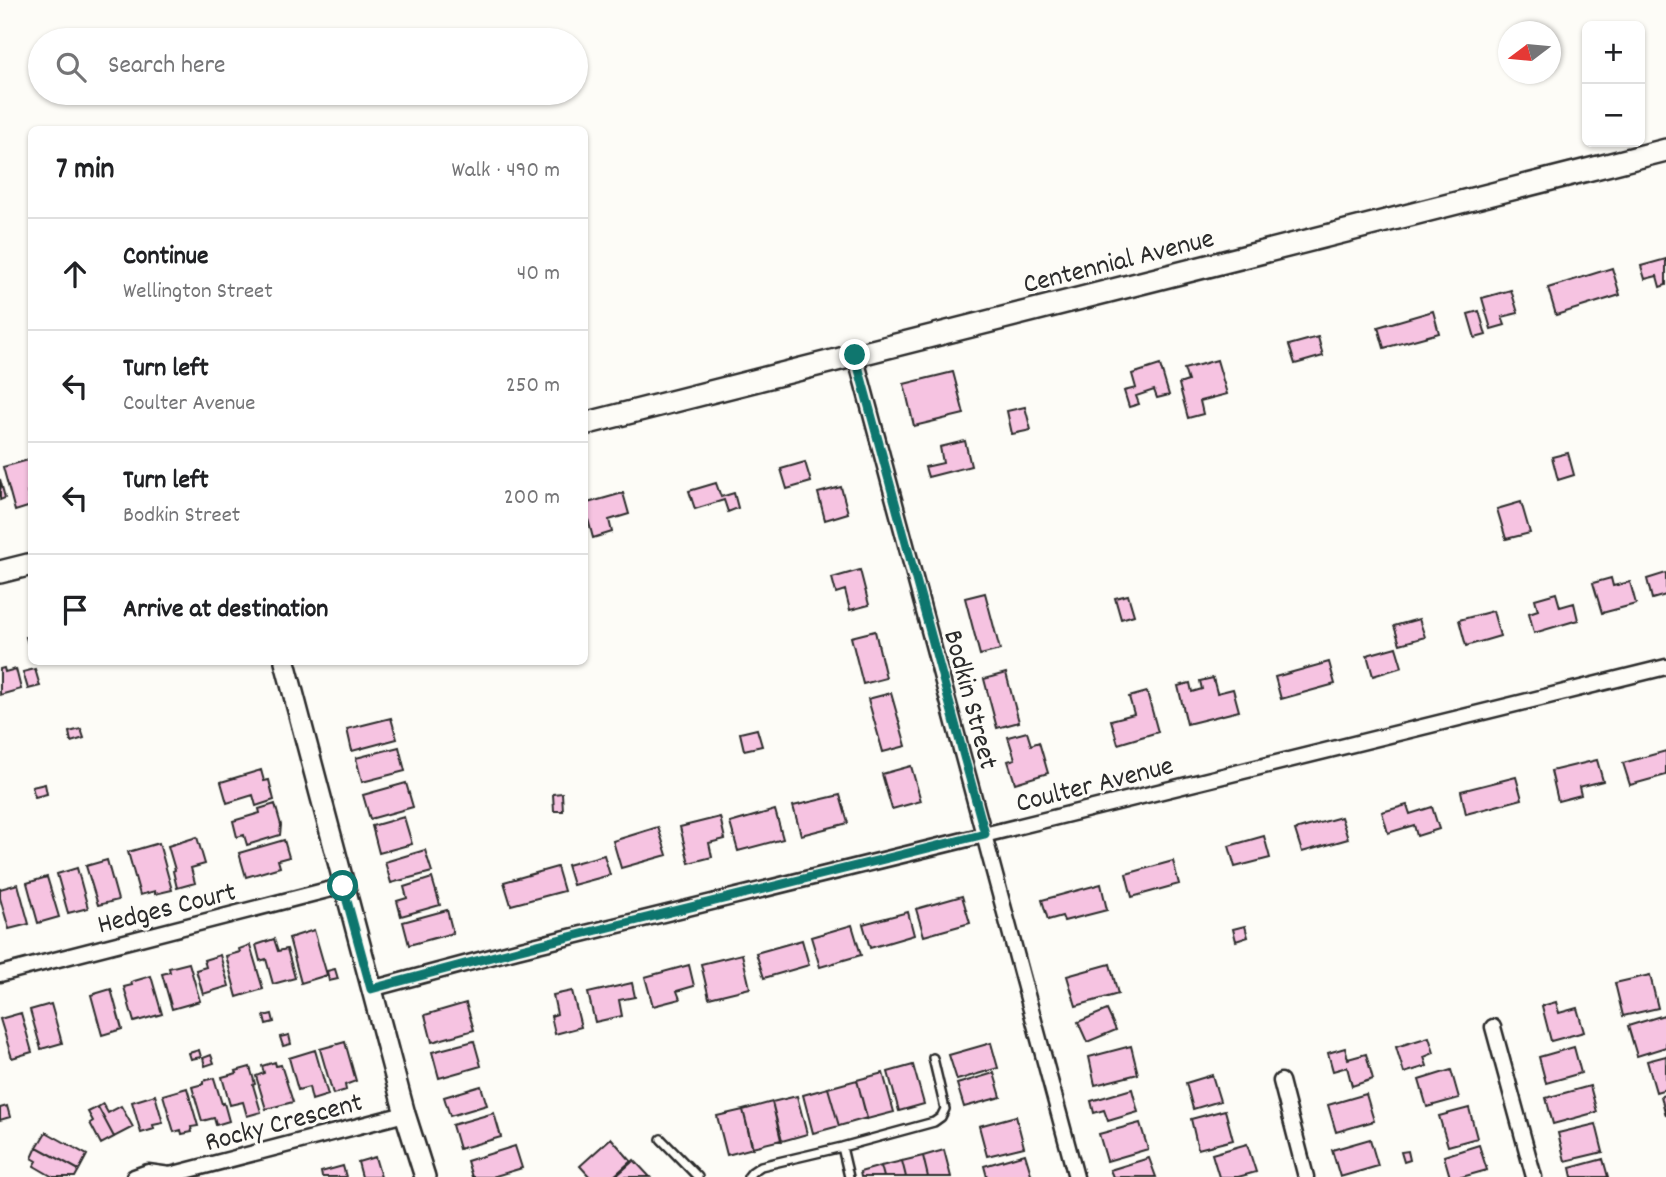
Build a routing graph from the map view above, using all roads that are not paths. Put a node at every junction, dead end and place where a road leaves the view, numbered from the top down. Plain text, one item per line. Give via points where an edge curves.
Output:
1 (1666, 150) edge
2 (855, 355) junction
3 (588, 423) edge
4 (28, 565) edge
5 (0, 572) edge
6 (286, 665) edge
7 (1666, 667) edge
8 (985, 834) junction
9 (343, 886) junction
10 (0, 974) edge
11 (371, 989) junction
12 (1493, 1027) dead end
13 (933, 1058) dead end
14 (1281, 1081) dead end
15 (405, 1114) junction
16 (661, 1139) dead end
17 (842, 1147) junction
18 (134, 1177) edge
19 (425, 1177) edge
20 (698, 1177) edge
21 (748, 1177) edge
22 (849, 1177) edge
23 (1076, 1177) edge
24 (1306, 1177) edge
25 (1534, 1177) edge

1 - 2 main road, Centennial Avenue
2 - 3 main road, Centennial Avenue
2 - 8 street, Bodkin Street
4 - 5 main road
6 - 9 street
7 - 8 street, Coulter Avenue
8 - 11 street, Coulter Avenue
8 - 23 street, Bodkin Street
9 - 10 street, Hedges Court
9 - 11 street
11 - 15 street
12 - 25 street
13 - 17 lane via 944,1101 941,1117
14 - 24 street
15 - 18 street, Rocky Crescent via 170,1175 148,1172
15 - 19 street
16 - 20 lane
17 - 21 lane via 761,1166
17 - 22 lane

